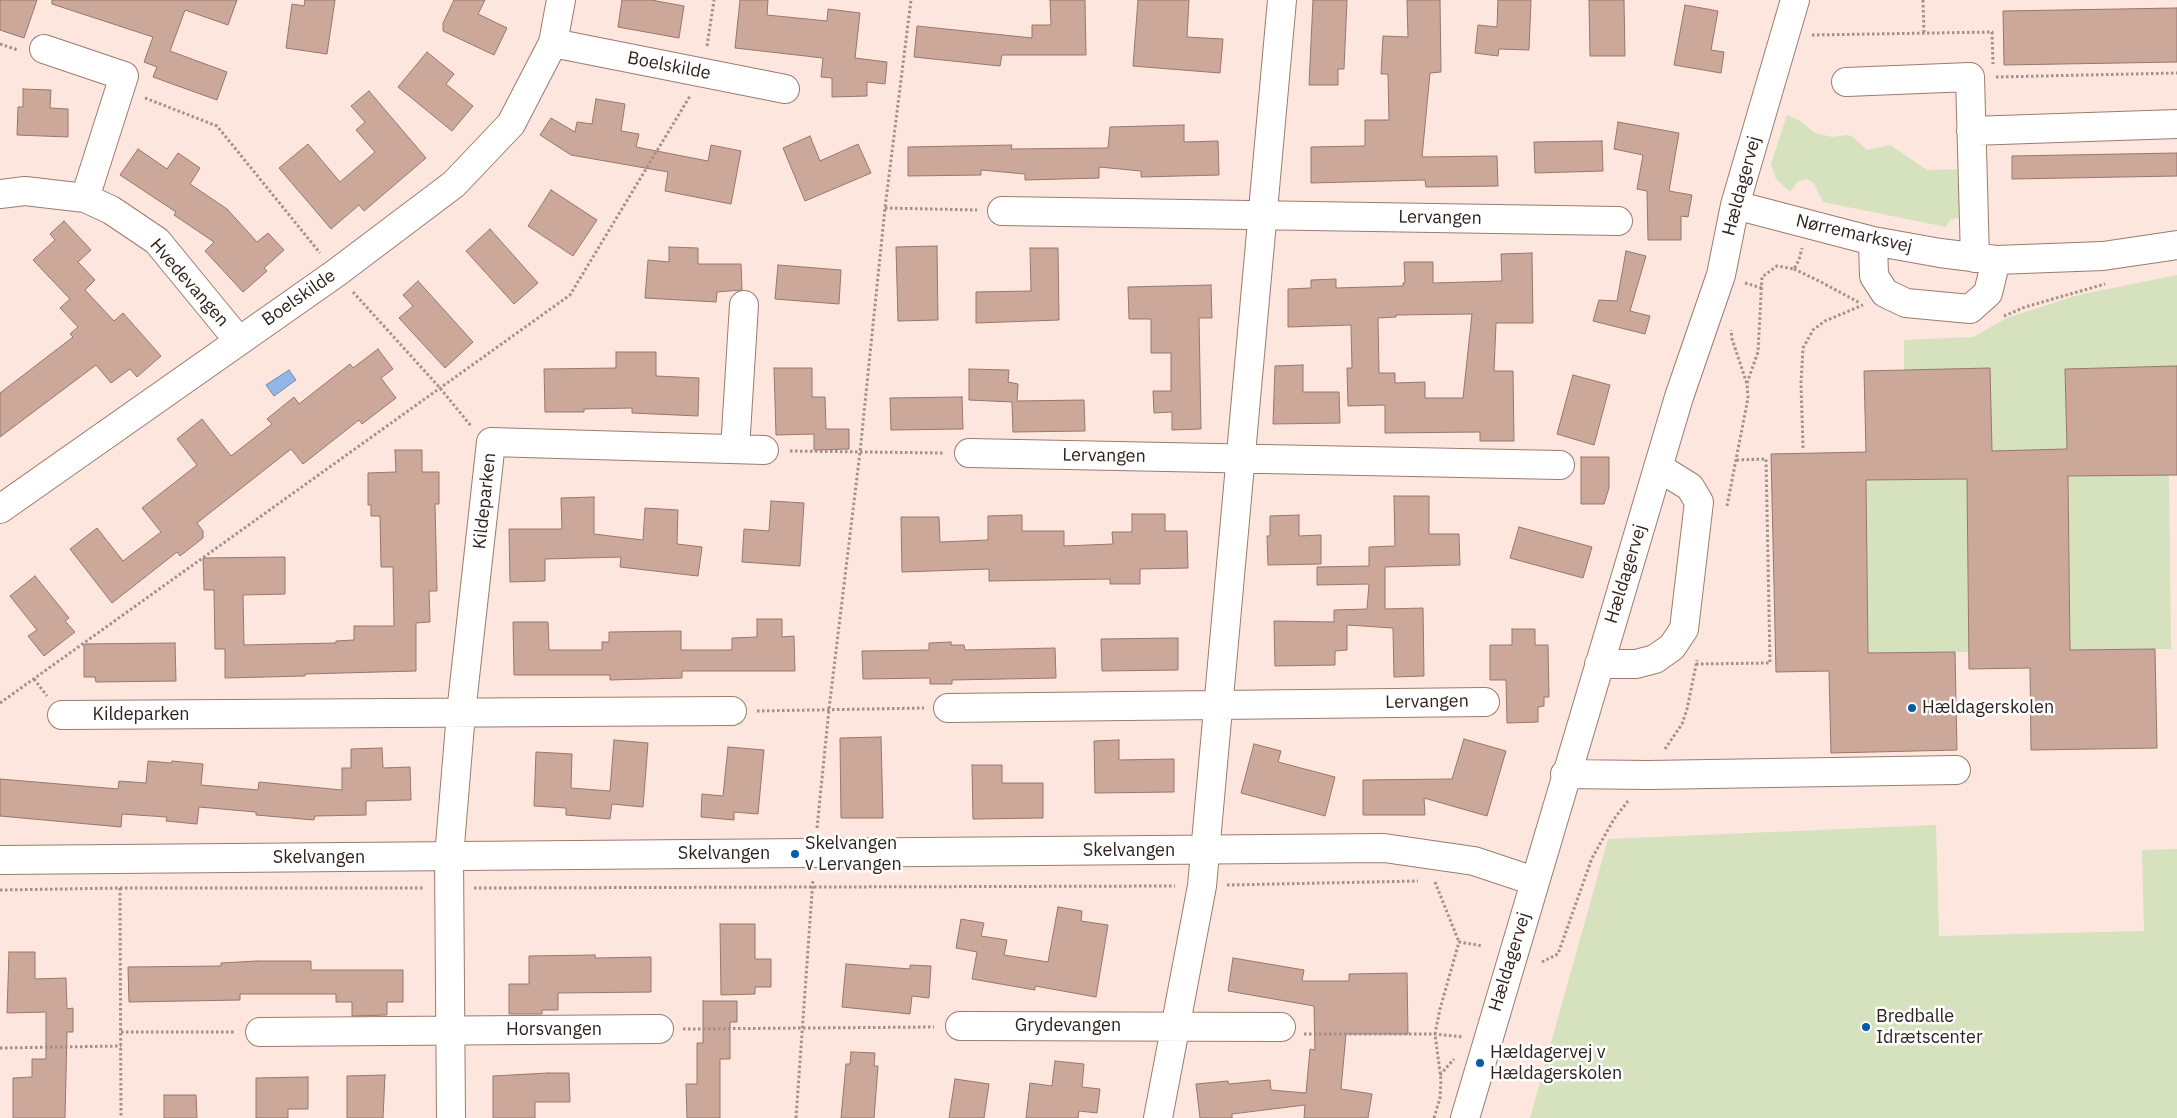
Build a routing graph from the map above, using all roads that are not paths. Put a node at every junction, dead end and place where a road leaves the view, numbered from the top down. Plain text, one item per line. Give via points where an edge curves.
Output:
1 (561, 0) edge
2 (1282, 0) edge
3 (1795, 0) edge
4 (553, 43) junction
5 (44, 49) dead end
6 (1846, 82) dead end
7 (785, 89) dead end
8 (2177, 124) edge
9 (1971, 131) junction
10 (0, 194) edge
11 (85, 198) junction
12 (1735, 205) junction
13 (1002, 211) road end
14 (1262, 215) junction
15 (1618, 221) dead end
16 (1873, 241) junction
17 (2177, 245) edge
18 (1985, 259) junction
19 (744, 305) dead end
20 (239, 341) junction
21 (735, 450) junction
22 (764, 450) road end
23 (969, 453) road end
24 (1240, 458) junction
25 (1560, 465) dead end
26 (1658, 466) junction
27 (0, 509) edge
28 (1599, 664) junction
29 (1485, 702) dead end
30 (1218, 704) junction
31 (948, 708) road end
32 (732, 711) road end
33 (461, 713) junction
34 (62, 715) dead end
35 (1956, 770) dead end
36 (1566, 774) junction
37 (1204, 850) junction
38 (449, 856) junction
39 (0, 860) edge
40 (1534, 881) junction
41 (960, 1026) road end
42 (1176, 1026) junction
43 (1280, 1027) road end
44 (659, 1029) road end
45 (450, 1030) junction
46 (260, 1032) road end
47 (451, 1118) edge
48 (1158, 1118) edge
49 (1464, 1118) edge

1 - 4 street, Boelskilde
2 - 14 street
3 - 12 street, Hældagervej
4 - 7 street, Boelskilde
4 - 20 street, Boelskilde via 511,124 454,184
5 - 11 street via 124,76
6 - 9 street via 1970,77
8 - 9 street
9 - 18 street
10 - 11 street, Hvedevangen via 26,191
11 - 20 street, Hvedevangen via 111,210 157,241
12 - 16 street, Nørremarksvej
12 - 26 street, Hældagervej via 1720,275
13 - 14 street, Lervangen
14 - 15 street, Lervangen
14 - 24 street
16 - 18 street, Nørremarksvej
16 - 18 street via 1874,276 1885,292 1906,303 1970,310 1988,293
17 - 18 street, Nørremarksvej via 2103,256
19 - 21 street
20 - 27 street, Boelskilde
21 - 22 street, Kildeparken
21 - 33 street, Kildeparken via 491,442
23 - 24 street, Lervangen
24 - 25 street, Lervangen
24 - 30 street
26 - 28 street, Hældagervej
26 - 28 street via 1690,487 1700,502 1684,629 1672,647 1655,659 1636,664
28 - 36 street, Hældagervej
29 - 30 street, Lervangen
30 - 31 street, Lervangen
30 - 37 street
32 - 33 street, Kildeparken
33 - 34 street, Kildeparken
33 - 38 street, Kildeparken
35 - 36 street
36 - 40 street, Hældagervej
37 - 38 street, Skelvangen
37 - 40 street, Skelvangen via 1384,848 1437,868 1474,861
37 - 42 street via 1202,886
38 - 39 street, Skelvangen
38 - 45 street
40 - 49 street, Hældagervej
41 - 42 street, Grydevangen
42 - 43 street, Grydevangen
42 - 48 street
44 - 45 street, Horsvangen
45 - 46 street, Horsvangen
45 - 47 street

